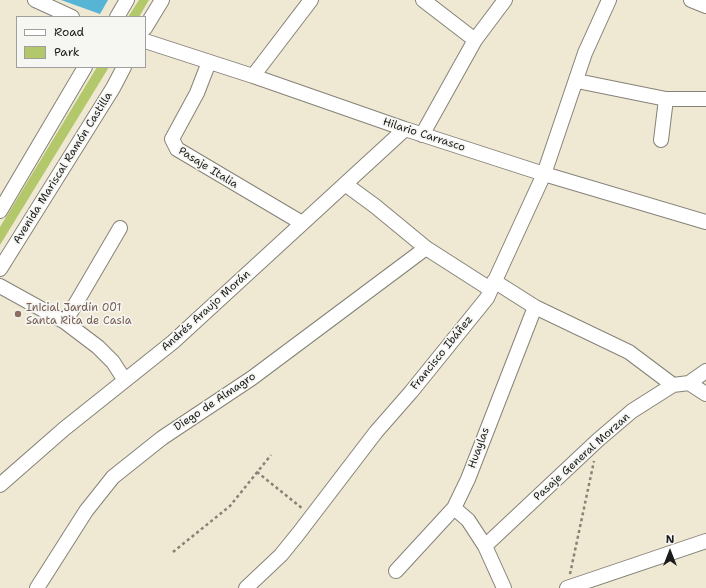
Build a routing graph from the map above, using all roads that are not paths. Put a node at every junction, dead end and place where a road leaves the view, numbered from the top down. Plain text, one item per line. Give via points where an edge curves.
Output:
1 (35, 0) edge
2 (127, 0) edge
3 (162, 0) edge
4 (311, 0) edge
5 (423, 0) edge
6 (505, 0) edge
7 (609, 0) edge
8 (691, 0) edge
9 (706, 6) edge
10 (70, 16) edge
11 (118, 16) edge
12 (146, 26) edge
13 (475, 40) junction
14 (146, 41) edge
15 (210, 62) junction
16 (84, 68) edge
17 (123, 68) edge
18 (253, 76) junction
19 (577, 81) junction
20 (666, 99) junction
21 (706, 99) edge
22 (405, 129) junction
23 (422, 135) junction
24 (661, 140) dead end
25 (544, 174) junction
26 (345, 184) junction
27 (0, 211) edge
28 (706, 222) edge
29 (302, 223) junction
30 (120, 228) dead end
31 (426, 248) junction
32 (0, 269) edge
33 (492, 285) junction
34 (0, 286) edge
35 (535, 307) junction
36 (65, 322) junction
37 (706, 371) edge
38 (124, 379) junction
39 (689, 383) junction
40 (673, 385) junction
41 (706, 394) edge
42 (0, 485) edge
43 (454, 508) junction
44 (706, 541) edge
45 (485, 546) junction
46 (396, 571) dead end
47 (595, 583) edge
48 (568, 584) edge
49 (37, 588) edge
50 (246, 588) edge
51 (504, 588) edge

1 - 10 street
2 - 11 street
3 - 12 street
4 - 18 street
5 - 13 street
6 - 13 street
7 - 19 street, Francisco Ibáñez via 585,53
8 - 9 street
13 - 23 street
14 - 15 street, Hilario Carrasco
15 - 18 street, Hilario Carrasco
15 - 29 street, Pasaje Italia via 197,93 172,139 176,150
16 - 27 street
17 - 32 street, Avenida Mariscal Ramón Castilla
18 - 22 street, Hilario Carrasco
19 - 20 street
19 - 25 street, Francisco Ibáñez
20 - 21 street
20 - 24 street
22 - 23 street, Hilario Carrasco
22 - 26 street, Andrés Araujo Morán
23 - 25 street, Hilario Carrasco
25 - 28 street, Hilario Carrasco
25 - 33 street, Francisco Ibáñez
26 - 29 street, Andrés Araujo Morán
26 - 31 street
29 - 38 street, Andrés Araujo Morán via 173,342
30 - 36 street
31 - 33 street
31 - 49 street, Diego de Almagro via 252,378 162,438 113,477 86,511
33 - 35 street
33 - 50 street, Francisco Ibáñez via 487,298 376,432 281,555
34 - 36 street
35 - 40 street via 629,352
35 - 43 street, Huaylas
36 - 38 street via 113,362
37 - 39 street
38 - 42 street, Andrés Araujo Morán
39 - 40 street, Pasaje General Morzan
39 - 41 street
40 - 45 street, Pasaje General Morzan via 632,411 598,440
43 - 45 street via 468,520
43 - 46 street, Huaylas
44 - 47 street
45 - 51 street
47 - 48 street

